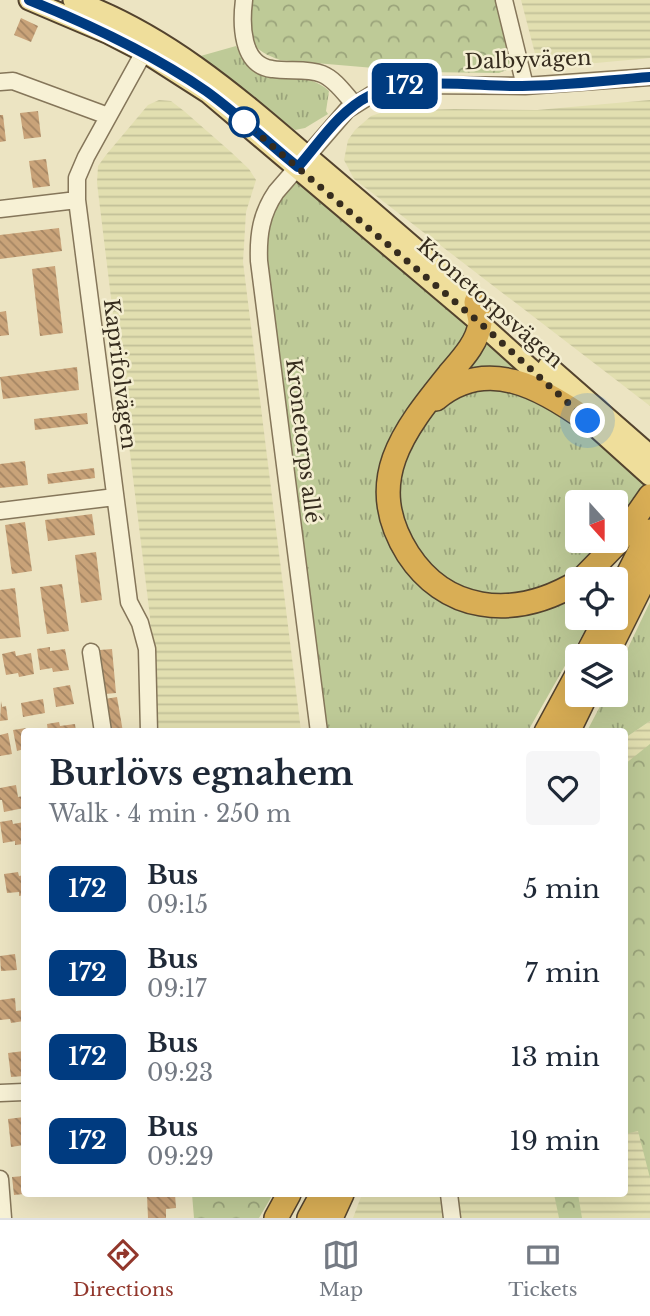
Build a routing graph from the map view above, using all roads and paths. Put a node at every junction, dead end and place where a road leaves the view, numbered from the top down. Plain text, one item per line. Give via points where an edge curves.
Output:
1 (29, 0) edge
2 (73, 0) edge
3 (244, 0) edge
4 (504, 0) edge
5 (148, 45) junction
6 (650, 77) edge
7 (0, 82) edge
8 (525, 86) junction
9 (354, 104) junction
10 (108, 116) junction
11 (303, 161) junction
12 (77, 200) junction
13 (0, 209) edge
14 (478, 312) junction
15 (422, 410) junction
16 (588, 421) junction
17 (650, 456) edge
18 (650, 476) edge
19 (650, 496) edge
20 (115, 497) junction
21 (0, 511) edge
22 (650, 531) edge
23 (594, 567) edge
24 (650, 568) edge
25 (628, 574) edge
26 (565, 590) edge
27 (612, 644) edge
28 (91, 652) dead end
29 (565, 697) edge
30 (580, 707) edge
31 (102, 728) edge
32 (149, 728) edge
33 (317, 728) edge
34 (548, 728) edge
35 (570, 728) edge
36 (21, 1091) edge
37 (0, 1093) edge
38 (0, 1179) edge
39 (287, 1197) edge
40 (300, 1197) edge
41 (320, 1197) edge
42 (341, 1197) edge
43 (449, 1197) edge
44 (3, 1218) edge
45 (276, 1218) edge
46 (289, 1218) edge
47 (309, 1218) edge
48 (331, 1218) edge
49 (452, 1218) edge

1 - 5 main road via 109,34
2 - 5 main road
3 - 9 street via 244,41 260,64 320,73
4 - 8 street
5 - 10 street, Kaprifolvägen
5 - 11 main road via 229,90
6 - 8 street, Dalbyvägen
7 - 10 street via 13,82
8 - 9 street, Dalbyvägen via 411,85 383,90
9 - 11 street, Dalbyvägen
10 - 12 street, Kaprifolvägen via 78,178
11 - 14 main road, Kronetorpsvägen
11 - 33 street, Kronetorps allé via 268,204 258,239
12 - 13 street
12 - 20 street, Kaprifolvägen
14 - 15 highway via 476,337
14 - 16 main road, Kronetorpsvägen
14 - 17 main road, Kronetorpsvägen
15 - 16 highway via 461,384 503,378 544,391
15 - 26 highway via 395,452 388,498 393,524 416,567 434,584 477,604 537,601
16 - 18 main road, Kronetorpsvägen
19 - 23 highway via 618,542
20 - 21 street
20 - 32 street, Kaprifolvägen via 130,602 147,649
22 - 25 highway
24 - 27 highway
28 - 31 street
29 - 34 highway
30 - 35 highway
36 - 37 street
38 - 44 street
39 - 45 highway
40 - 46 highway
41 - 47 highway
42 - 48 highway
43 - 49 street

